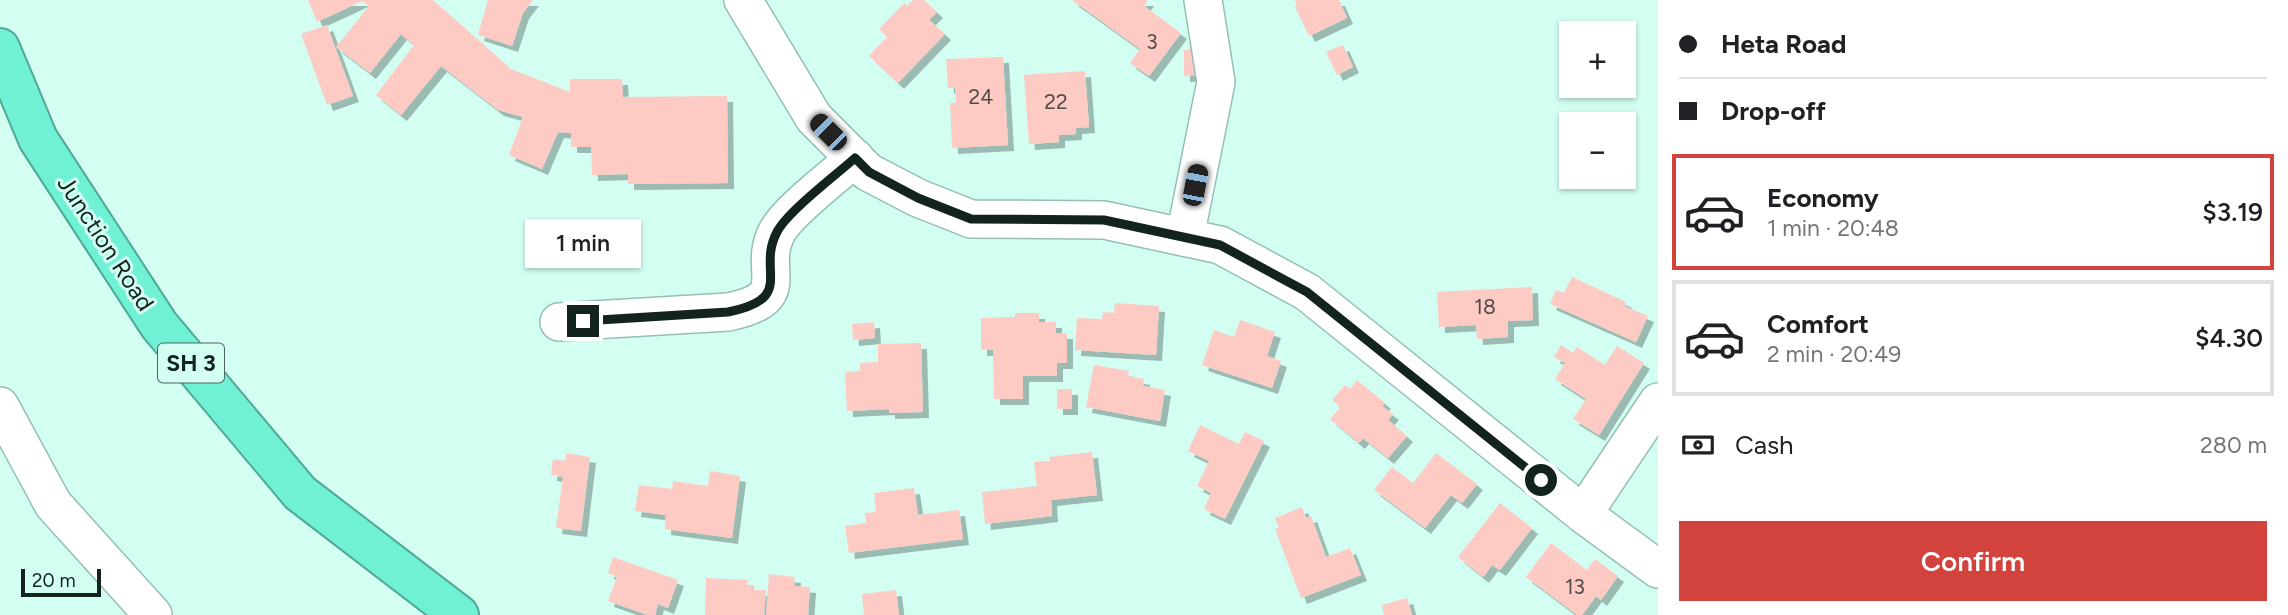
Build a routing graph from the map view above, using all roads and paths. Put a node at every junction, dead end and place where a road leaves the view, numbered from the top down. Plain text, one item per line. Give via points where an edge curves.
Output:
1 (743, 0) edge
2 (1203, 0) edge
3 (0, 48) edge
4 (855, 158) junction
5 (1185, 237) junction
6 (559, 322) dead end
7 (1658, 402) edge
8 (0, 405) edge
9 (1584, 514) junction
10 (1658, 569) edge
11 (153, 615) edge
12 (459, 615) edge

1 - 4 street via 814,118
2 - 5 street via 1216,82
3 - 12 highway, Junction Road / SH 3 via 38,139 159,325 300,493
4 - 5 street via 869,172 918,198 971,219 1104,220
4 - 6 street via 777,232 765,298 748,308
5 - 9 street via 1220,245 1307,292
7 - 9 street
8 - 11 street via 53,504
9 - 10 street

